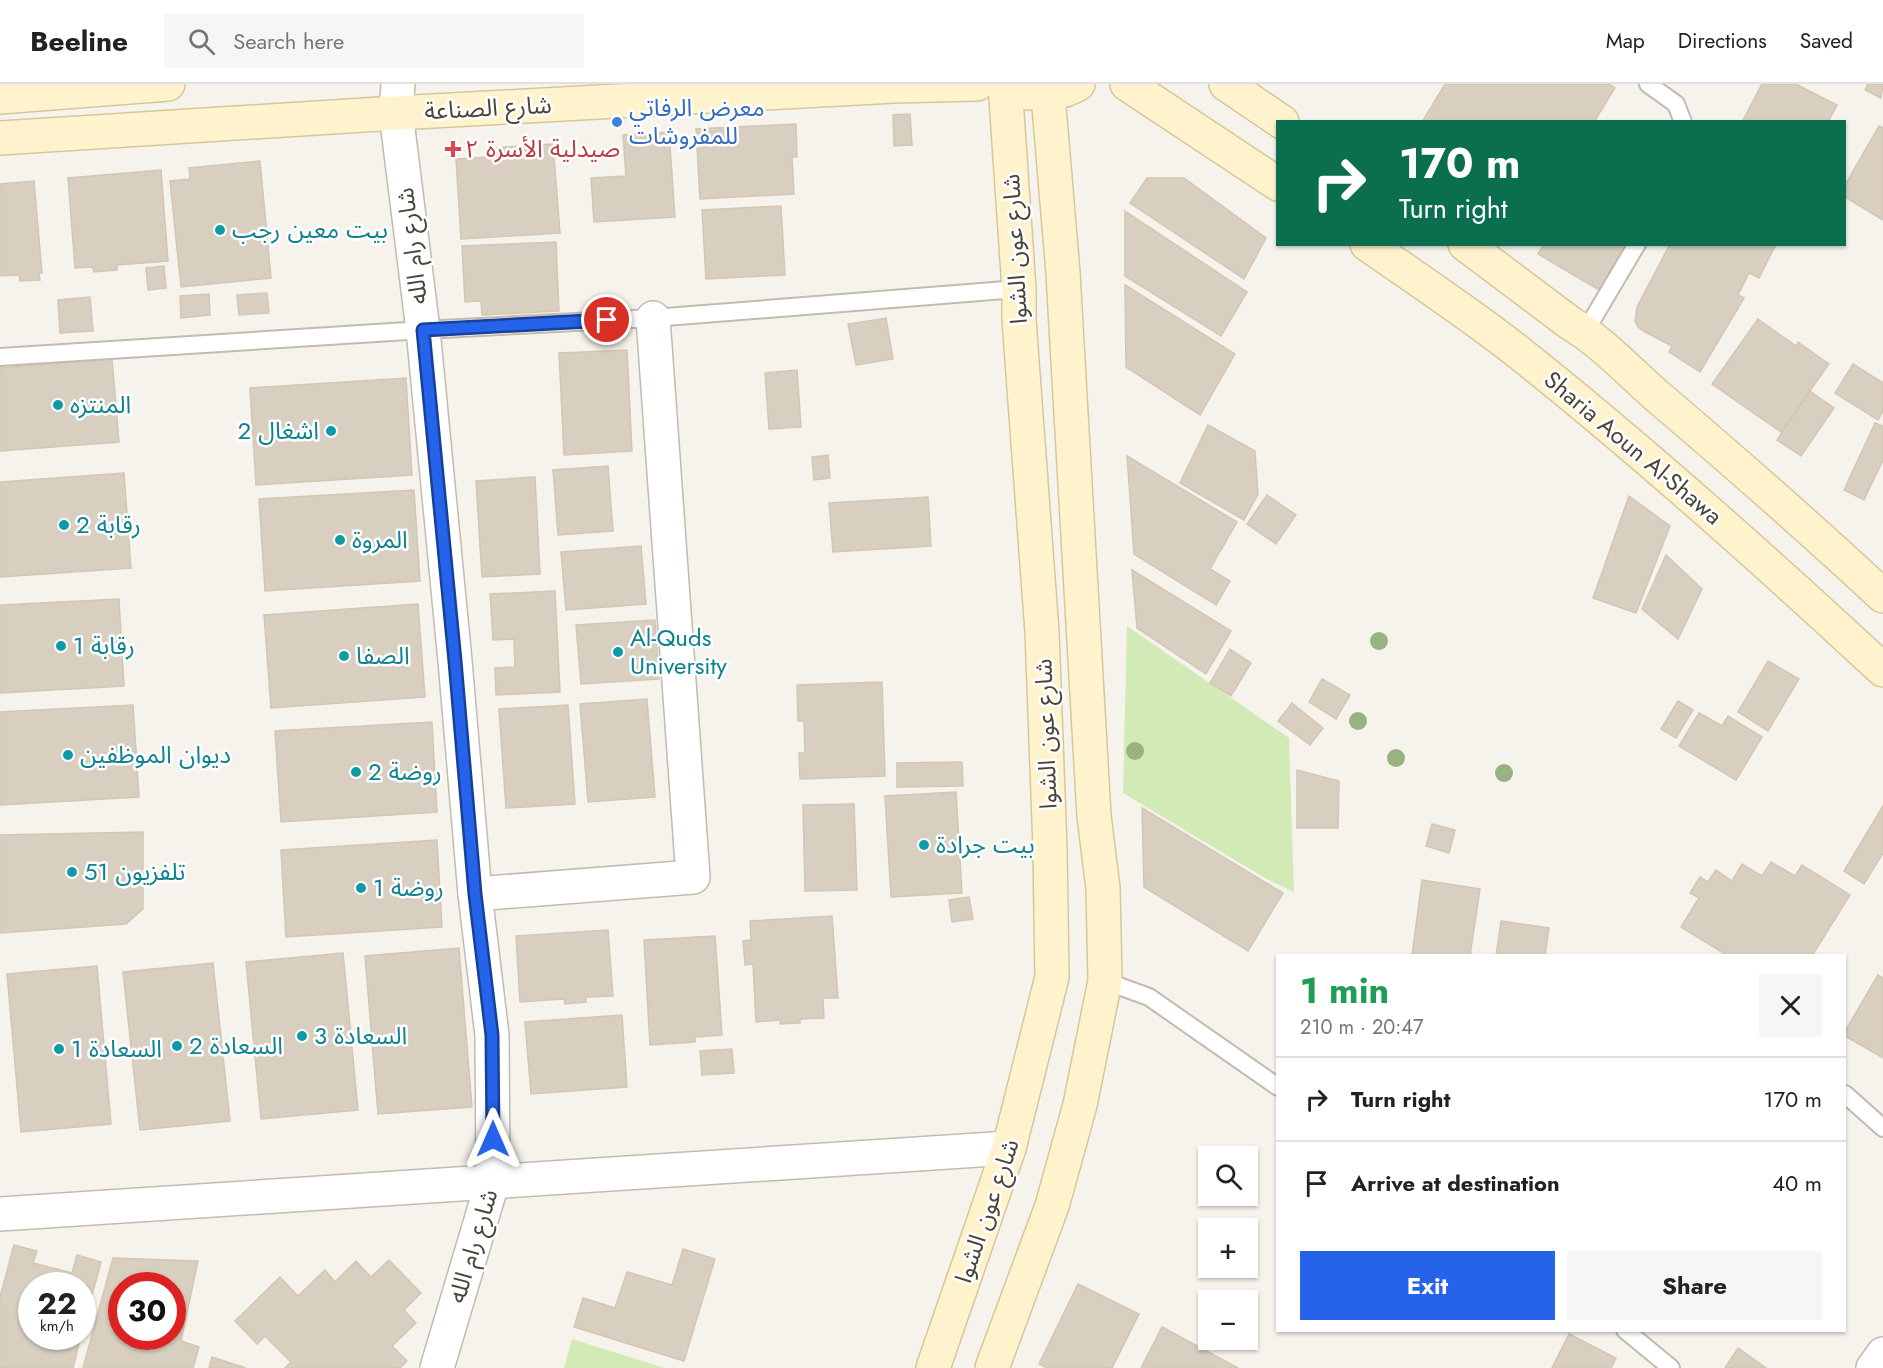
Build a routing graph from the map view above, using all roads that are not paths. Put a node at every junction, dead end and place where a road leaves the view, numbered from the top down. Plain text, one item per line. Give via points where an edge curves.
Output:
1 (168, 84) edge
2 (977, 84) edge
3 (1006, 84) edge
4 (1127, 84) edge
5 (1226, 84) edge
6 (1648, 84) edge
7 (1063, 89) edge
8 (0, 97) edge
9 (397, 98) edge
10 (1279, 120) edge
11 (1682, 120) edge
12 (0, 138) edge
13 (1276, 183) edge
14 (1370, 246) edge
15 (1468, 246) edge
16 (1635, 246) edge
17 (1019, 289) junction
18 (653, 318) junction
19 (423, 330) junction
20 (1585, 332) junction
21 (0, 357) edge
22 (1883, 596) edge
23 (1883, 670) edge
24 (475, 894) junction
25 (1105, 981) junction
26 (1276, 1086) edge
27 (1846, 1095) edge
28 (1883, 1128) edge
29 (1010, 1148) junction
30 (493, 1180) junction
31 (0, 1214) edge
32 (1627, 1332) edge
33 (1883, 1354) edge
34 (437, 1368) edge
35 (933, 1368) edge
36 (992, 1368) edge
37 (1671, 1368) edge
38 (1873, 1368) edge

1 - 8 main road
2 - 9 main road, شارع الصناعة
3 - 7 main road via 1026,93
3 - 17 main road, شارع عون الشوا
4 - 13 main road
5 - 10 main road
6 - 11 lane via 1676,104
7 - 25 main road, شارع عون الشوا via 1064,284 1094,816 1103,888
9 - 12 main road, شارع الصناعة
9 - 19 street, شارع رام الله
14 - 23 main road, Sharia Aoun Al-Shawa via 1536,366 1748,545
15 - 20 main road
16 - 20 lane
17 - 18 lane
17 - 29 main road, شارع عون الشوا via 1042,632 1052,977
18 - 19 lane
18 - 24 street via 693,877
19 - 21 lane
19 - 24 street, شارع رام الله
20 - 22 main road via 1784,504
24 - 30 street, شارع رام الله via 492,1035
25 - 26 lane via 1149,997
25 - 36 main road, شارع عون الشوا via 1080,1105 1052,1206
27 - 28 lane
29 - 30 street
29 - 35 main road, شارع عون الشوا
30 - 31 street
30 - 34 street, شارع رام الله
32 - 37 lane
33 - 38 street

